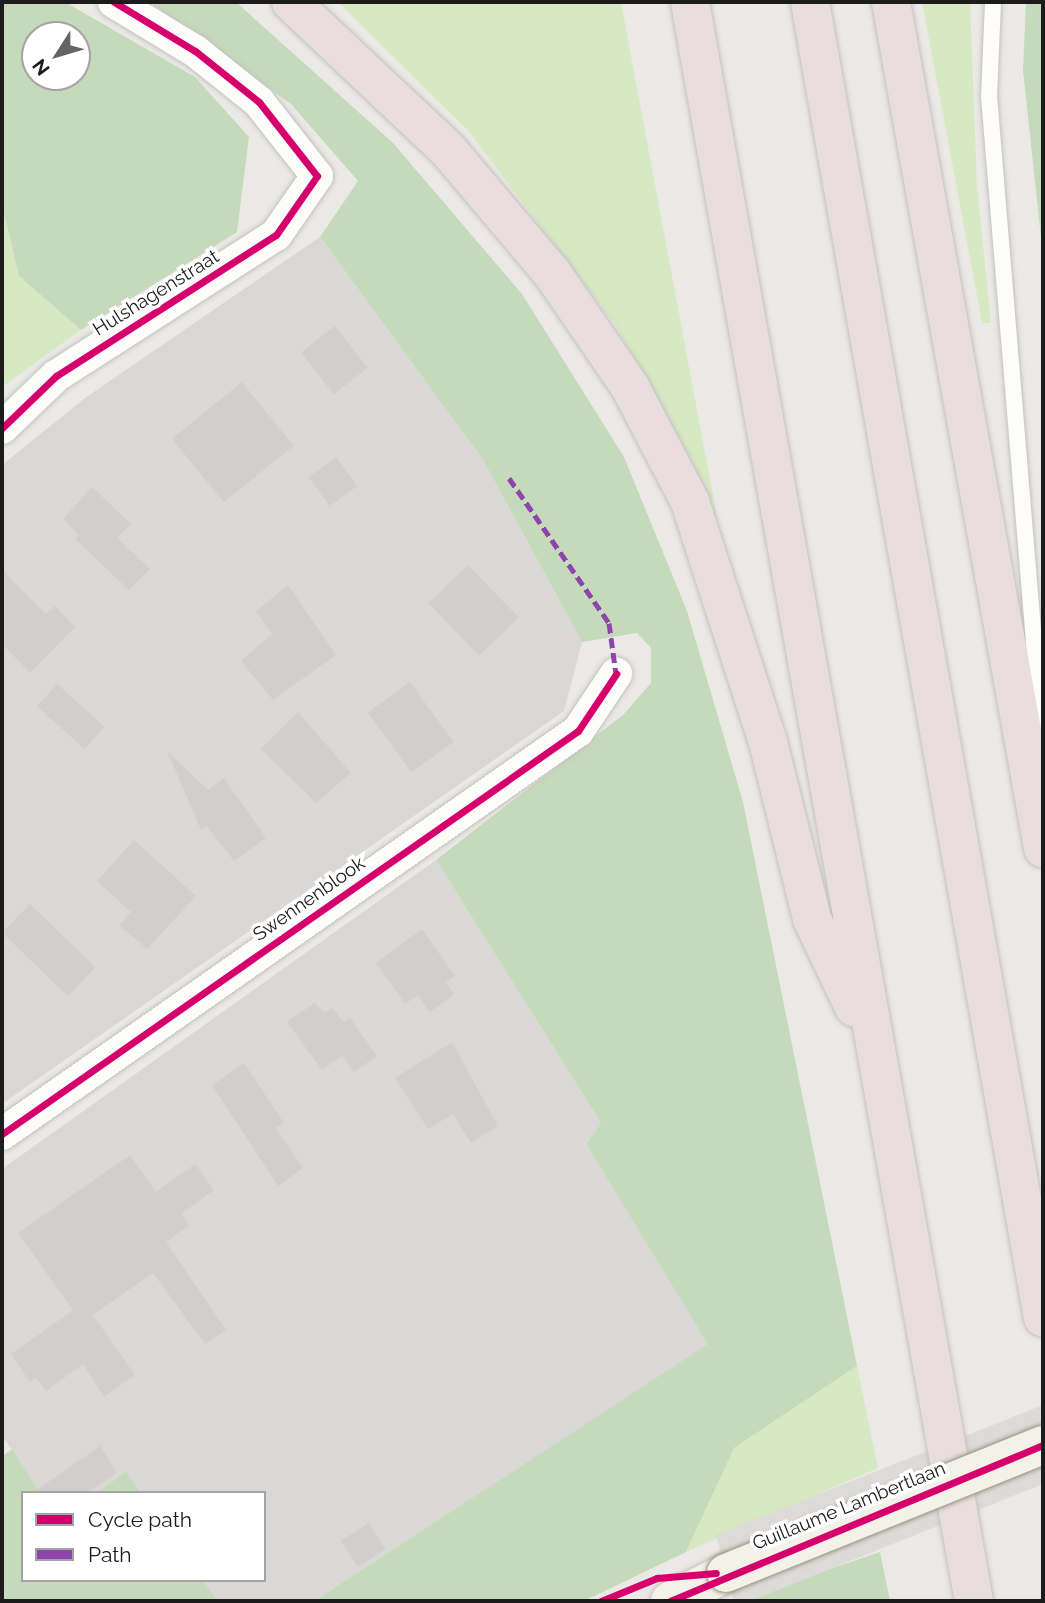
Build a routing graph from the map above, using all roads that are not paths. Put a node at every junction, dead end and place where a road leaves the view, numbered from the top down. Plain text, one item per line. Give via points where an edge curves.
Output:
1 (114, 2) edge
2 (291, 2) edge
3 (690, 2) edge
4 (810, 2) edge
5 (891, 2) edge
6 (993, 2) edge
7 (2, 428) edge
8 (617, 674) dead end
9 (1043, 751) edge
10 (1043, 848) edge
11 (876, 1052) junction
12 (2, 1134) edge
13 (1043, 1318) edge
14 (1043, 1444) edge
15 (670, 1601) edge
16 (974, 1601) edge

1 - 7 street, Hulshagenstraat via 195,51 259,102 317,176 276,235 56,376
2 - 11 highway via 448,150 552,273 630,387 690,502 768,742 812,919
3 - 11 highway
4 - 13 highway
5 - 10 highway
6 - 9 lane via 989,96
8 - 12 street, Swennenblook via 579,731
11 - 16 highway
14 - 15 street, Guillaume Lambertlaan, bridge via 726,1573

